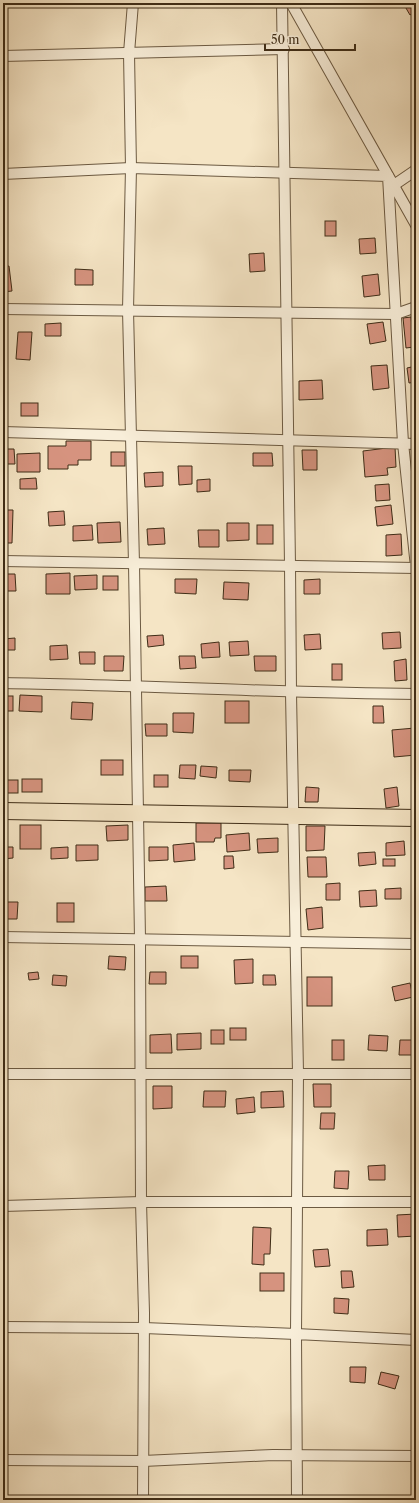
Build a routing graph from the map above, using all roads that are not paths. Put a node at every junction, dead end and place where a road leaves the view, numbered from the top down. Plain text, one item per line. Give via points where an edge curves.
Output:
1 (133, 3) edge
2 (282, 3) edge
3 (291, 3) edge
4 (284, 49) junction
5 (129, 53) junction
6 (3, 56) edge
7 (131, 168) junction
8 (416, 170) edge
9 (284, 172) junction
10 (3, 174) edge
11 (391, 180) junction
12 (416, 225) edge
13 (416, 307) edge
14 (3, 309) edge
15 (128, 310) junction
16 (287, 313) junction
17 (396, 314) junction
18 (3, 432) edge
19 (132, 435) junction
20 (288, 440) junction
21 (403, 443) junction
22 (416, 444) edge
23 (3, 561) edge
24 (134, 564) junction
25 (290, 565) junction
26 (416, 568) edge
27 (3, 683) edge
28 (136, 685) junction
29 (291, 693) junction
30 (416, 694) edge
31 (3, 811) edge
32 (137, 814) junction
33 (294, 817) junction
34 (416, 818) edge
35 (3, 937) edge
36 (140, 939) junction
37 (295, 942) junction
38 (416, 944) edge
39 (141, 1073) junction
40 (298, 1073) junction
41 (3, 1074) edge
42 (416, 1074) edge
43 (141, 1202) junction
44 (296, 1202) junction
45 (416, 1202) edge
46 (3, 1206) edge
47 (3, 1327) edge
48 (144, 1328) junction
49 (296, 1334) junction
50 (416, 1340) edge
51 (297, 1455) junction
52 (416, 1456) edge
53 (3, 1460) edge
54 (143, 1461) junction
55 (143, 1500) edge
56 (296, 1500) edge

1 - 5 street
2 - 4 street
3 - 11 street
4 - 5 street
4 - 9 street
5 - 6 street
5 - 7 street
7 - 9 street
7 - 10 street
7 - 15 street
8 - 11 street
9 - 11 street
9 - 16 street
11 - 12 street
11 - 17 street
13 - 17 street
14 - 15 street
15 - 16 street
15 - 19 street
16 - 17 street
16 - 20 street
17 - 21 street
18 - 19 street
19 - 20 street
19 - 24 street
20 - 21 street
20 - 25 street
21 - 22 street
21 - 26 street
23 - 24 street
24 - 25 street
24 - 28 street
25 - 26 street
25 - 29 street
27 - 28 street
28 - 29 street
28 - 32 street
29 - 30 street
29 - 33 street
31 - 32 main road
32 - 33 main road
32 - 36 street
33 - 34 main road
33 - 37 street
35 - 36 street
36 - 37 street
36 - 39 street
37 - 38 street
37 - 40 street
39 - 40 street
39 - 41 street
39 - 43 street
40 - 42 street
40 - 44 street
43 - 44 street
43 - 46 street
43 - 48 street
44 - 45 street
44 - 49 street
47 - 48 street
48 - 49 street
48 - 54 street
49 - 50 street
49 - 51 street
51 - 52 street
51 - 54 street
51 - 56 street
53 - 54 street
54 - 55 street

